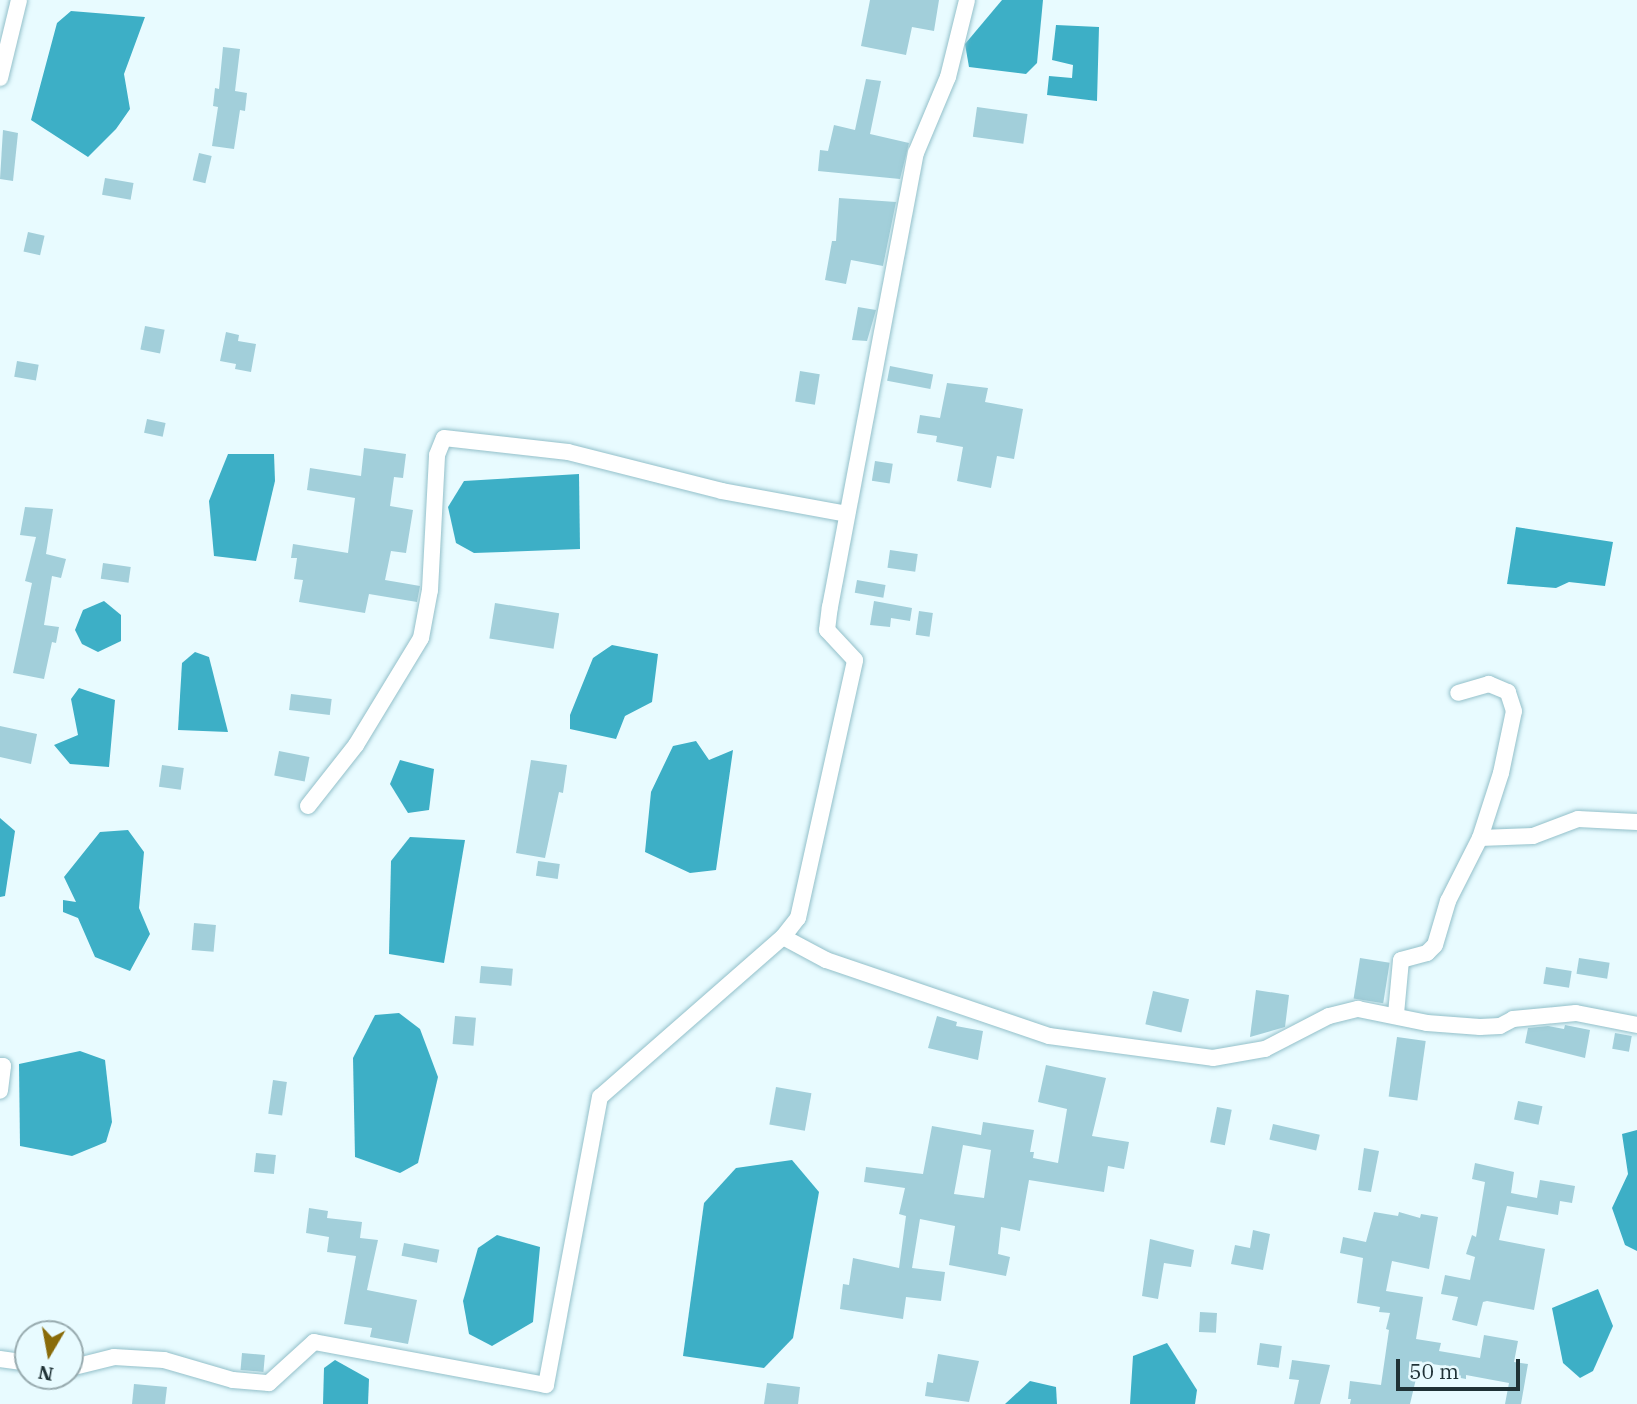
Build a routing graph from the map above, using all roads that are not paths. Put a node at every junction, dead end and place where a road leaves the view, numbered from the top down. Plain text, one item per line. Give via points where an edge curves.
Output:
1 (19, 0) edge
2 (967, 0) edge
3 (0, 78) edge
4 (847, 514) junction
5 (1458, 693) dead end
6 (308, 806) dead end
7 (1637, 822) edge
8 (1480, 838) junction
9 (783, 937) junction
10 (1396, 1014) junction
11 (1637, 1025) edge
12 (0, 1066) edge
13 (0, 1091) edge
14 (84, 1364) edge

1 - 3 street
2 - 4 street via 948,77 916,153
4 - 6 street via 722,491 568,452 444,438 437,455 430,590 421,638 356,746
4 - 9 street via 827,630 855,660 798,918
5 - 8 street via 1489,684 1508,692 1514,712
7 - 8 street via 1578,819 1533,836
8 - 10 street via 1448,901 1435,944 1427,953 1401,960
9 - 10 street via 826,960 941,1000 1049,1036 1091,1044 1213,1058 1265,1049 1329,1016 1358,1009
9 - 14 street via 600,1097 546,1385 314,1342 269,1383 233,1380 164,1360 114,1357
10 - 11 street via 1427,1023 1480,1027 1576,1013
12 - 13 street

